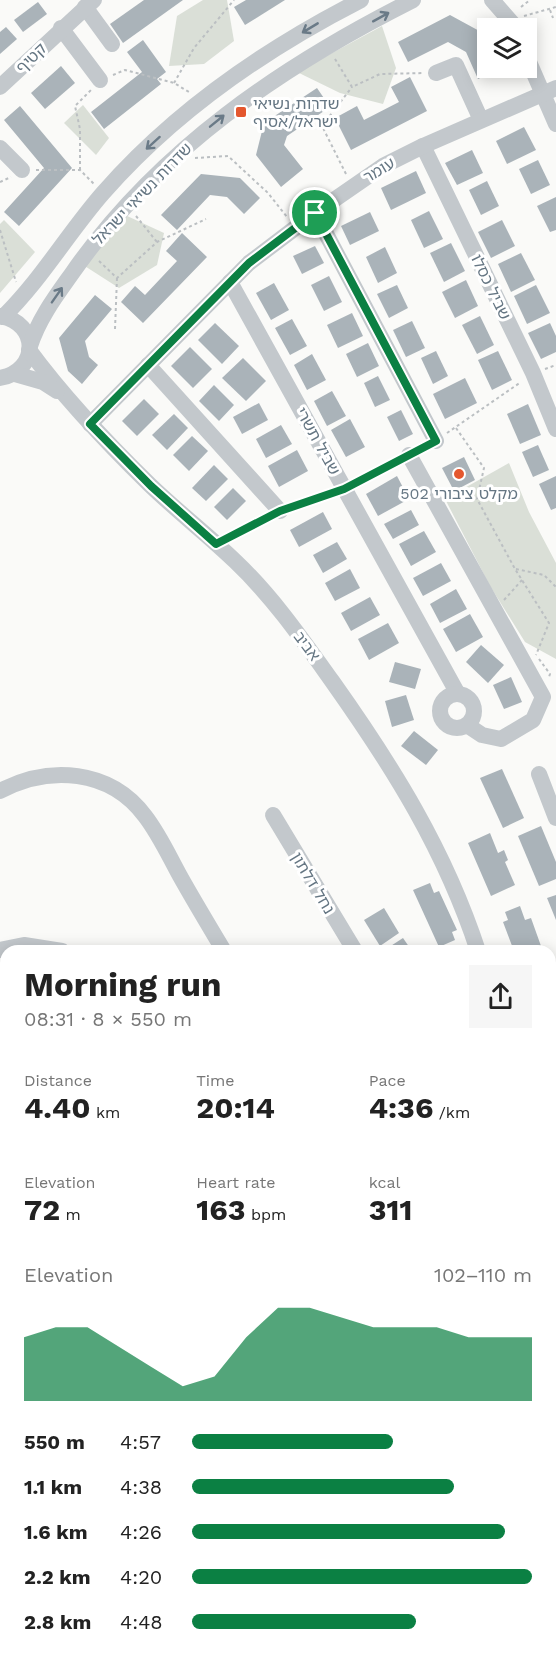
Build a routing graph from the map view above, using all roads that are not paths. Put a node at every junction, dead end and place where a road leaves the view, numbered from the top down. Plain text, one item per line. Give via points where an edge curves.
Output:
1 (361, 0) edge
2 (413, 0) edge
3 (492, 0) edge
4 (503, 0) edge
5 (515, 3) edge
6 (90, 4) edge
7 (512, 18) edge
8 (514, 18) edge
9 (516, 18) edge
10 (61, 28) junction
11 (112, 44) dead end
12 (537, 72) edge
13 (436, 73) road end
14 (100, 80) dead end
15 (0, 87) edge
16 (549, 90) edge
17 (481, 120) junction
18 (556, 124) edge
19 (423, 146) junction
20 (0, 148) edge
21 (22, 170) road end
22 (315, 213) junction
23 (230, 282) junction
24 (1, 316) edge
25 (30, 348) junction
26 (148, 365) junction
27 (6, 379) edge
28 (62, 394) junction
29 (90, 424) junction
30 (556, 429) edge
31 (436, 441) road end
32 (409, 455) road end
33 (280, 511) road end
34 (458, 694) junction
35 (467, 725) junction
36 (539, 774) dead end
37 (0, 791) edge
38 (273, 815) dead end
39 (556, 818) edge
40 (220, 945) edge
41 (351, 945) edge
42 (476, 945) edge

1 -> 24 street, שדרות נשיאי ישראל via 267,54 202,100 103,193 21,298
25 -> 2 street, שדרות נשיאי ישראל via 44,313 88,250 172,159 262,88 328,46
3 - 7 street
4 - 8 street
5 - 9 street
6 - 10 street, קטיף
6 - 11 street, קטיף
10 - 14 street, קטיף
10 - 15 street, קטיף
12 - 16 street
13 - 17 street via 456,65
16 - 17 street, עומר
16 - 18 street
17 - 19 street, עומר
19 - 22 street, עומר via 383,166
19 - 30 street, שביל כסלו
20 - 21 street
22 - 23 street, עומר
22 - 31 street
23 - 26 street, עומר
23 - 34 street, שביל תשרי
24 - 25 street, אביב via 24,329
25 - 27 street, שדרות נשיאי ישראל via 27,361
25 - 28 street, אביב
26 - 29 street, עומר
26 - 33 street
27 - 28 street, אביב via 43,382
28 - 29 street, אביב
29 - 42 street, אביב via 254,580 341,693 406,792 449,871
32 - 35 street via 543,697 532,720 501,739 482,735
34 - 35 street via 472,703 474,715
34 - 35 street via 443,700 440,716 451,728
36 - 39 street
37 - 40 street via 27,780 64,774 100,781 116,789 145,816
38 - 41 street, נחל דלתון

